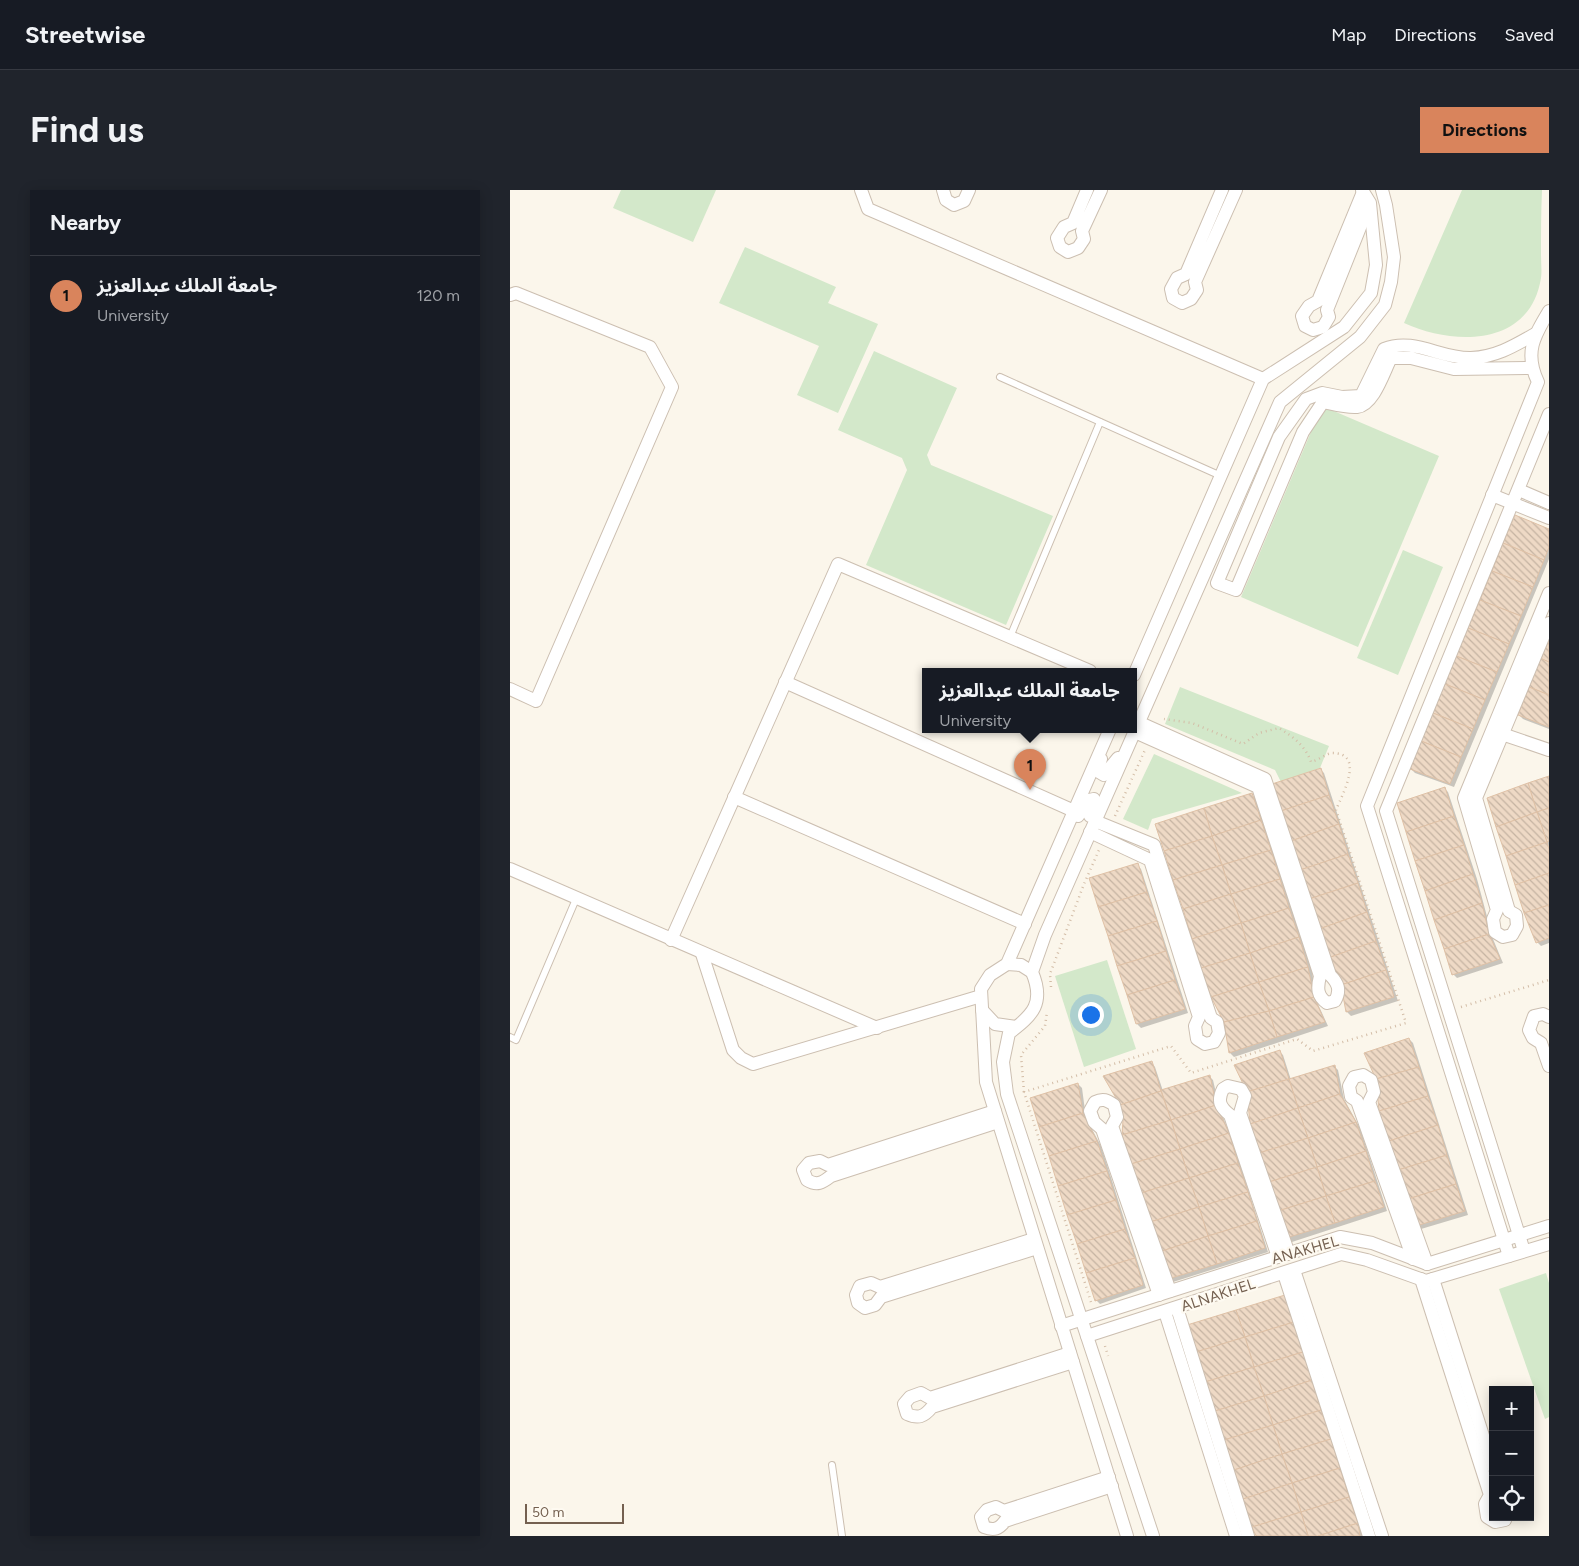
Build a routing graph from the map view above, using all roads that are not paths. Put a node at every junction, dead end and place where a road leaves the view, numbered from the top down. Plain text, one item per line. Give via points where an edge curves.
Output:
1 (861, 190) edge
2 (943, 190) edge
3 (969, 190) edge
4 (1087, 190) edge
5 (1100, 190) edge
6 (1222, 190) edge
7 (1236, 190) edge
8 (1382, 190) edge
9 (1365, 195) edge
10 (510, 295) edge
11 (1549, 311) edge
12 (1541, 329) edge
13 (1532, 368) junction
14 (1000, 377) dead end
15 (1263, 379) junction
16 (1544, 385) edge
17 (1549, 414) edge
18 (1100, 422) junction
19 (1221, 476) junction
20 (1519, 490) junction
21 (1492, 496) junction
22 (1549, 503) edge
23 (1513, 504) junction
24 (1549, 518) edge
25 (1549, 593) edge
26 (1549, 622) edge
27 (1010, 637) junction
28 (1083, 668) edge
29 (1137, 668) edge
30 (785, 682) junction
31 (510, 689) edge
32 (1137, 727) junction
33 (1109, 733) edge
34 (1109, 733) edge
35 (1134, 733) edge
36 (1502, 734) junction
37 (1549, 750) edge
38 (1126, 752) junction
39 (734, 797) junction
40 (1072, 817) junction
41 (1091, 832) junction
42 (510, 869) edge
43 (576, 898) junction
44 (1025, 924) junction
45 (671, 940) junction
46 (702, 954) junction
47 (1007, 964) junction
48 (1032, 972) junction
49 (981, 996) junction
50 (982, 1010) junction
51 (1549, 1017) edge
52 (877, 1028) junction
53 (1016, 1028) junction
54 (510, 1037) edge
55 (1549, 1066) edge
56 (997, 1116) junction
57 (1549, 1226) edge
58 (1521, 1235) junction
59 (1504, 1241) junction
60 (1036, 1243) junction
61 (1549, 1244) edge
62 (1524, 1251) junction
63 (1283, 1256) junction
64 (1509, 1256) junction
65 (1413, 1259) junction
66 (1427, 1264) junction
67 (1289, 1272) junction
68 (1427, 1279) junction
69 (1165, 1293) junction
70 (1171, 1310) junction
71 (1082, 1319) junction
72 (1061, 1326) junction
73 (1087, 1336) junction
74 (1071, 1358) junction
75 (1489, 1456) edge
76 (832, 1465) dead end
77 (1110, 1482) junction
78 (1489, 1492) edge
79 (1489, 1497) edge
80 (1489, 1518) edge
81 (842, 1536) edge
82 (1127, 1536) edge
83 (1153, 1536) edge
84 (1236, 1536) edge
85 (1248, 1536) edge
86 (1369, 1536) edge
87 (1382, 1536) edge

1 - 15 street via 868,209
2 - 3 street via 946,200 954,205 964,201
4 - 5 street via 1073,223 1064,227 1057,238 1060,248 1068,252 1078,248 1084,239 1082,231
6 - 7 street via 1186,274 1177,278 1171,289 1173,298 1182,303 1191,299 1197,290 1195,282
8 - 32 street via 1394,257 1392,282 1385,305 1360,337 1280,402
9 - 9 street via 1318,302 1309,306 1302,316 1305,326 1314,330 1323,327 1329,317 1327,310
9 - 15 street via 1376,265 1371,293 1344,326
10 - 31 street via 516,293 650,347 672,387 536,701
11 - 12 street
12 - 13 street via 1530,360
12 - 13 street via 1503,352 1470,358 1397,344 1384,349 1361,396 1322,393 1306,399 1279,437 1217,583 1236,590 1303,432 1323,402 1358,407 1364,404 1374,397 1391,358 1411,358 1454,369
13 - 16 street
14 - 18 lane
15 - 19 street
16 - 21 street via 1525,415
17 - 20 street
18 - 19 lane
18 - 27 lane
19 - 29 street
20 - 22 street
20 - 23 street
21 - 23 street
21 - 59 street via 1367,806
23 - 24 street
23 - 58 street via 1386,812
25 - 36 street via 1464,798 1497,910 1493,920 1495,932 1503,937 1512,935 1517,926 1516,915 1509,911 1476,798
26 - 36 street
27 - 28 street
27 - 30 street via 838,564
30 - 39 street
30 - 40 street
32 - 32 street via 1258,787 1320,976 1317,987 1320,998 1327,1003 1335,1001 1339,992 1337,982 1330,975 1265,779
33 - 40 street
34 - 38 street via 1099,772 1104,776
35 - 38 street
36 - 37 street
38 - 41 street
39 - 44 street
39 - 45 street
40 - 41 street via 1081,814 1089,800 1094,799 1095,804 1082,835
40 - 44 street
41 - 41 street via 1150,860 1199,1017 1195,1026 1196,1039 1205,1044 1214,1042 1219,1033 1217,1022 1211,1018 1154,845
41 - 48 street
42 - 43 street
43 - 45 street
43 - 54 lane via 516,1040
44 - 47 street
45 - 46 street
46 - 52 street
46 - 52 street via 733,1050 753,1064
47 - 48 street via 1021,965
47 - 49 street via 990,974 981,989
48 - 53 street via 1038,986 1037,1002 1028,1019
49 - 50 street
49 - 52 street
50 - 53 street via 995,1024
50 - 56 street via 986,1082
51 - 55 street via 1543,1014 1534,1016 1529,1030 1533,1038 1542,1043
53 - 71 street via 1009,1033 1003,1062 1007,1094
56 - 56 street via 828,1164 809,1162 804,1170 807,1180 814,1184 823,1183 831,1176
56 - 60 street
57 - 58 street
58 - 59 street
58 - 62 street
59 - 64 street
59 - 66 street
60 - 60 street via 880,1287 871,1283 860,1286 856,1294 858,1303 865,1308 875,1305 881,1297
60 - 72 street
61 - 62 street
62 - 64 street
63 - 63 street via 1240,1113 1245,1096 1241,1089 1228,1086 1223,1089 1220,1103 1230,1115
63 - 65 street, ANAKHEL via 1340,1237 1372,1244
63 - 69 street, ANAKHEL
64 - 68 street
65 - 66 street, ANAKHEL
65 - 66 street via 1357,1102 1351,1097 1349,1086 1354,1077 1363,1075 1372,1080 1374,1092 1369,1102
67 - 68 street, ALNAKHEL via 1341,1254
67 - 70 street, ALNAKHEL
67 - 86 street
67 - 87 street
68 - 75 street
68 - 78 street
69 - 69 street via 1112,1126 1117,1117 1114,1105 1100,1099 1090,1112 1094,1122 1102,1128
69 - 71 street, ANAKHEL
70 - 73 street, ALNAKHEL
70 - 84 street
70 - 85 street
71 - 72 street, ANAKHEL
71 - 73 street
72 - 74 street
73 - 83 street
74 - 74 street via 930,1398 921,1393 910,1397 904,1404 907,1414 916,1418 926,1415 932,1407
74 - 77 street
76 - 81 lane
77 - 77 street via 1004,1511 996,1507 987,1510 981,1516 984,1527 991,1530 1001,1528 1006,1522
77 - 82 street
79 - 80 street via 1485,1504

